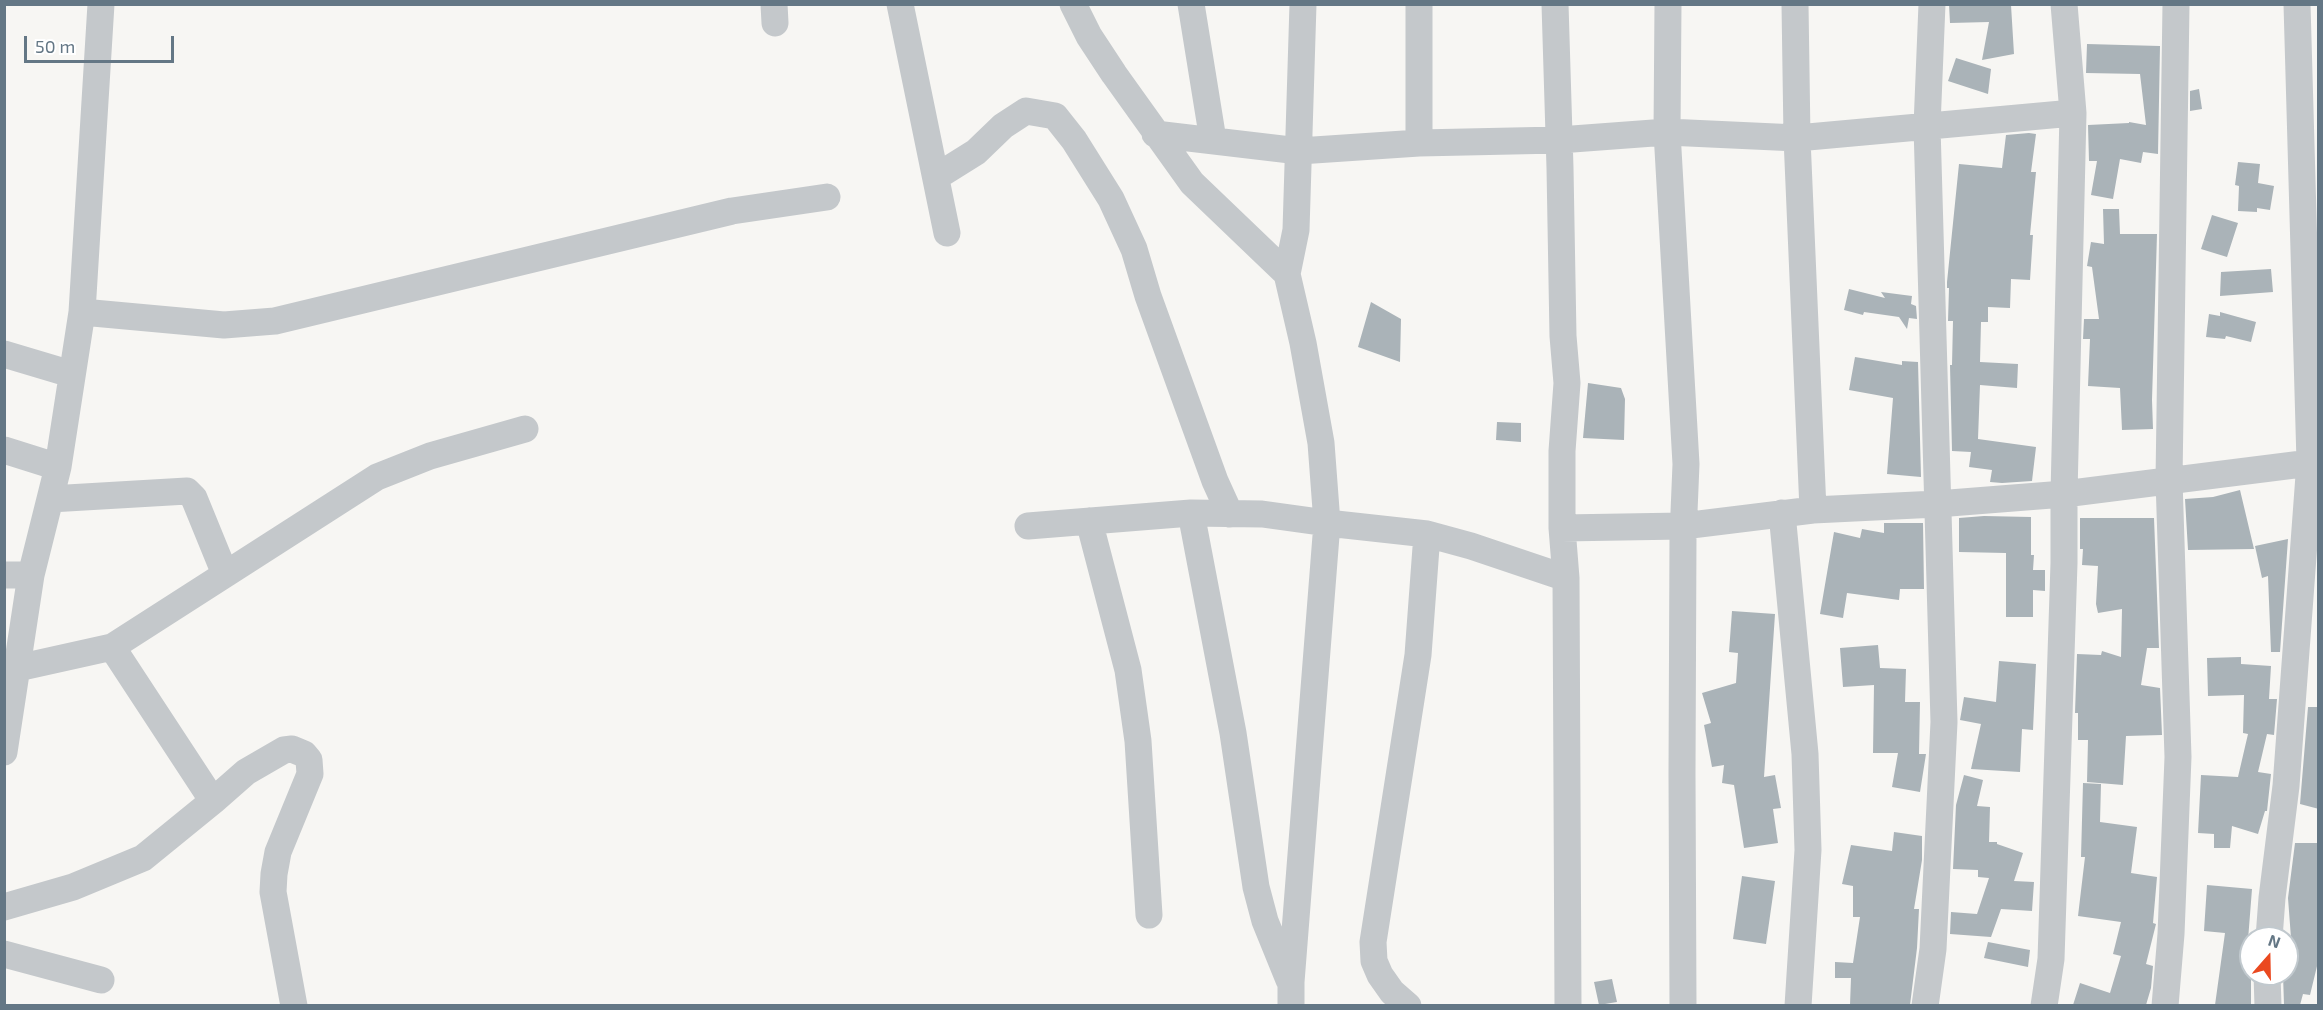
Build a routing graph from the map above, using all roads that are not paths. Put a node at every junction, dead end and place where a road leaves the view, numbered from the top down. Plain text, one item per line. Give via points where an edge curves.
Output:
1 (101, 4) edge
2 (900, 4) edge
3 (1073, 4) edge
4 (1191, 4) edge
5 (1303, 4) edge
6 (1419, 4) edge
7 (1555, 4) edge
8 (1668, 4) edge
9 (1795, 4) edge
10 (1932, 4) edge
11 (2064, 4) edge
12 (2176, 4) edge
13 (2297, 4) edge
14 (2073, 113) junction
15 (1927, 126) junction
16 (1667, 132) junction
17 (1155, 134) junction
18 (1797, 138) junction
19 (1213, 140) junction
20 (1559, 140) junction
21 (1419, 143) junction
22 (1299, 151) junction
23 (936, 177) junction
24 (826, 197) dead end
25 (948, 233) dead end
26 (1287, 274) junction
27 (82, 312) junction
28 (4, 354) edge
29 (71, 374) junction
30 (525, 429) dead end
31 (4, 450) edge
32 (2314, 462) edge
33 (58, 467) junction
34 (2169, 480) junction
35 (2064, 494) junction
36 (50, 499) junction
37 (1937, 504) junction
38 (1813, 510) junction
39 (1191, 513) junction
40 (1230, 513) junction
41 (1782, 513) junction
42 (1089, 521) junction
43 (1327, 523) junction
44 (1683, 525) junction
45 (1028, 526) dead end
46 (1563, 528) junction
47 (1427, 534) junction
48 (225, 574) junction
49 (4, 575) edge
50 (31, 575) junction
51 (1566, 578) junction
52 (112, 647) junction
53 (10, 671) edge
54 (7, 718) edge
55 (4, 752) edge
56 (213, 801) junction
57 (4, 907) edge
58 (1149, 915) dead end
59 (2270, 926) edge
60 (4, 954) edge
61 (101, 980) dead end
62 (2267, 986) edge
63 (1291, 996) edge
64 (294, 1005) edge
65 (1408, 1005) edge
66 (1568, 1005) edge
67 (1683, 1005) edge
68 (1798, 1005) edge
69 (1925, 1005) edge
70 (2044, 1005) edge
71 (2165, 1005) edge
72 (2268, 1005) edge

1 - 27 street
2 - 23 street
3 - 17 street via 1089,36
4 - 19 street
5 - 22 street
6 - 21 street
7 - 20 street
8 - 16 street
9 - 18 street
10 - 15 street
11 - 14 street
12 - 34 street
13 - 32 street
14 - 15 street
14 - 35 street
15 - 18 street
15 - 37 street
16 - 18 street
16 - 20 street
16 - 44 street via 1686,464
17 - 19 street
17 - 26 street via 1192,183
18 - 38 street
19 - 22 street
20 - 21 street
20 - 46 street via 1567,383 1562,451
21 - 22 street
22 - 26 street via 1296,230
23 - 25 street
23 - 40 street via 976,152 1026,111 1055,116 1110,199 1134,249 1215,481
24 - 27 street via 732,212 275,321 224,325
26 - 43 street via 1321,443
27 - 29 street
28 - 29 street
29 - 33 street
30 - 48 street via 430,456 377,477
31 - 33 street
32 - 34 street
32 - 59 street
33 - 36 street
34 - 35 street
34 - 71 street via 2178,757
35 - 37 street
35 - 70 street via 2051,935
36 - 48 street via 187,491 194,498
36 - 50 street
37 - 38 street
37 - 69 street via 1944,722 1933,949
38 - 41 street
39 - 40 street
39 - 42 street
39 - 63 street via 1233,733 1256,887
40 - 43 street
41 - 44 street
41 - 68 street via 1807,808
42 - 45 street
42 - 58 street via 1128,670 1138,741
43 - 47 street
43 - 63 street
44 - 46 street
44 - 67 street
46 - 51 street
47 - 51 street
47 - 65 street via 1418,655 1373,942 1380,975
48 - 52 street
49 - 50 street
50 - 53 street
51 - 66 street
52 - 53 street
52 - 56 street
53 - 54 street
54 - 55 street
56 - 57 street via 143,858 73,886
56 - 64 street via 246,772 284,750 292,749 309,760 310,774 273,874
60 - 61 street
62 - 72 street

